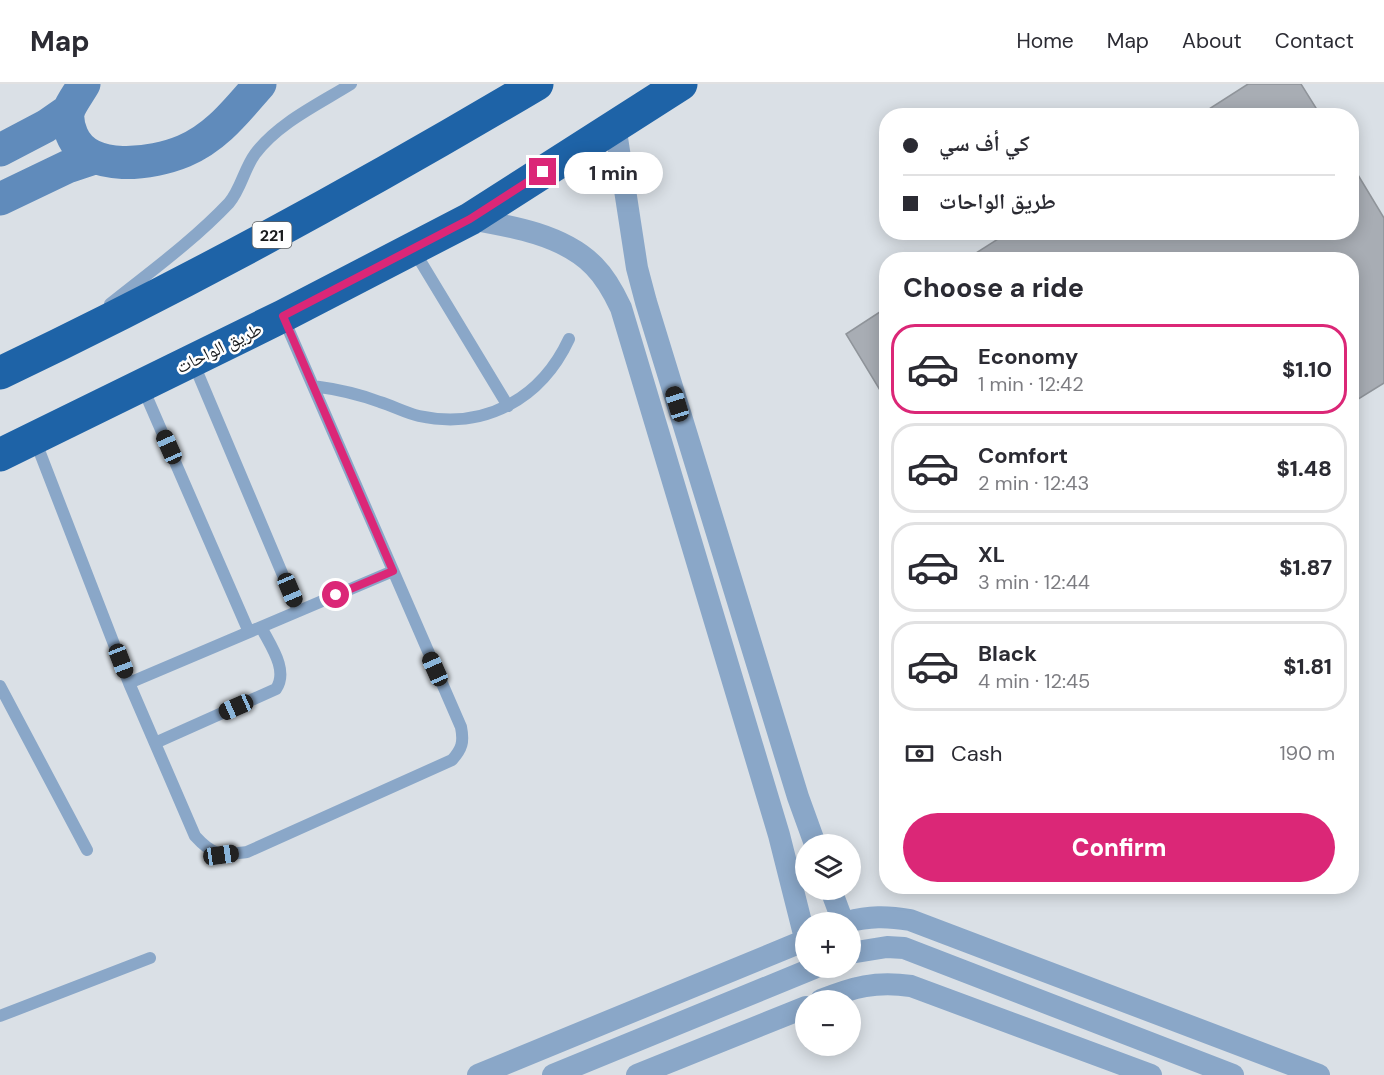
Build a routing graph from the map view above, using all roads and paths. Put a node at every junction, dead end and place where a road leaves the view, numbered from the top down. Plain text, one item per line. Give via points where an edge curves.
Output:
1 (260, 84) edge
2 (351, 84) edge
3 (537, 84) edge
4 (681, 84) edge
5 (76, 97) edge
6 (615, 125) junction
7 (0, 150) edge
8 (94, 158) junction
9 (0, 199) edge
10 (470, 219) junction
11 (412, 248) junction
12 (283, 316) junction
13 (569, 339) dead end
14 (56, 347) junction
15 (192, 361) junction
16 (0, 373) edge
17 (142, 386) junction
18 (313, 386) junction
19 (508, 406) junction
20 (34, 439) junction
21 (0, 455) edge
22 (696, 465) junction
23 (672, 473) junction
24 (393, 571) junction
25 (728, 572) junction
26 (702, 579) junction
27 (298, 611) junction
28 (261, 627) junction
29 (249, 632) junction
30 (129, 683) junction
31 (0, 686) edge
32 (766, 694) junction
33 (740, 704) junction
34 (777, 731) junction
35 (751, 740) junction
36 (155, 743) junction
37 (811, 834) edge
38 (87, 850) dead end
39 (798, 912) edge
40 (861, 919) edge
41 (795, 944) edge
42 (861, 949) edge
43 (150, 958) dead end
44 (795, 976) edge
45 (846, 990) edge
46 (795, 1012) edge
47 (0, 1016) edge
48 (676, 1068) edge
49 (1209, 1071) edge
50 (478, 1075) edge
51 (553, 1075) edge
52 (637, 1075) edge
53 (1150, 1075) edge
54 (1233, 1075) edge
55 (1319, 1075) edge

1 - 8 street via 207,139 185,150 138,162
2 - 14 lane via 265,142 231,201 187,243
3 - 14 highway, 221 via 303,219
4 - 6 highway, طريق الواحات
5 - 7 street via 46,126
5 - 8 street via 68,119 73,138
6 - 10 highway, طريق الواحات
6 - 22 street via 637,268
8 - 9 street
10 - 11 highway, طريق الواحات
10 - 23 street via 539,235 594,265 621,308
11 - 12 highway, طريق الواحات
11 - 19 lane
12 - 15 highway, طريق الواحات
12 - 18 lane
13 - 19 lane via 541,382
14 - 16 highway, 221
15 - 17 highway, طريق الواحات
15 - 27 lane
17 - 20 highway, طريق الواحات
17 - 29 lane
18 - 19 lane via 360,395 432,418 466,419
18 - 24 lane
20 - 21 highway, طريق الواحات
20 - 30 lane
22 - 23 street
22 - 25 street
23 - 26 street
24 - 27 lane
24 - 36 lane via 461,727 460,751 452,760 247,852 221,855 207,849 195,836
25 - 26 street
25 - 32 street
26 - 33 street
27 - 28 lane
28 - 29 lane
28 - 36 lane via 282,672 276,689
29 - 30 lane
30 - 36 lane
31 - 38 lane
32 - 33 street
32 - 34 street
33 - 35 street
34 - 35 street
34 - 37 street
35 - 39 street
40 - 55 street via 888,916 910,920
41 - 50 street
42 - 49 street via 904,948
43 - 47 lane
44 - 51 street
45 - 53 street via 871,984 911,986
46 - 48 street
48 - 52 street
49 - 54 street

